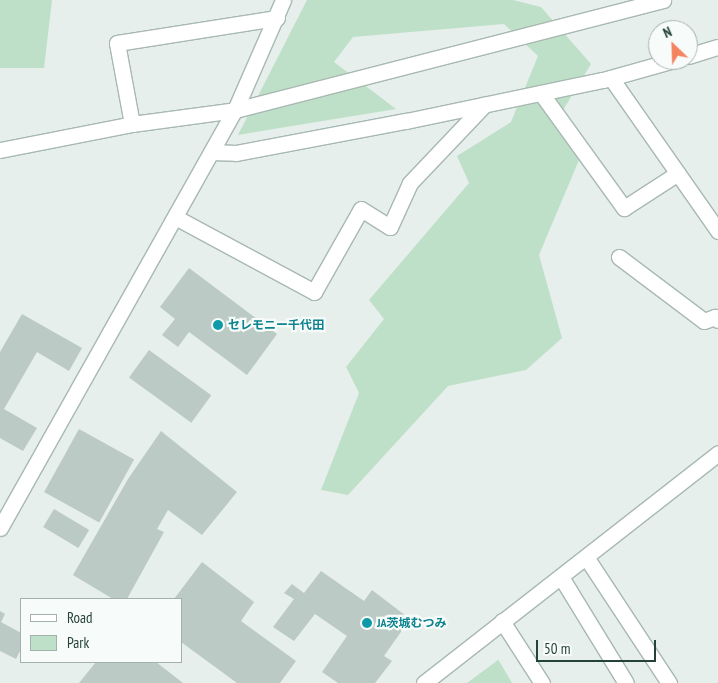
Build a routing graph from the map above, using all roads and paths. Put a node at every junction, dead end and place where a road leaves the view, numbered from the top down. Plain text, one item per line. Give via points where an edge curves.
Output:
1 (283, 0) edge
2 (662, 0) edge
3 (277, 18) junction
4 (718, 47) edge
5 (698, 53) edge
6 (648, 67) edge
7 (611, 78) junction
8 (541, 93) junction
9 (484, 105) junction
10 (235, 110) junction
11 (132, 124) junction
12 (0, 150) edge
13 (211, 152) junction
14 (678, 173) junction
15 (175, 217) junction
16 (718, 231) edge
17 (619, 257) dead end
18 (718, 320) edge
19 (718, 453) edge
20 (0, 528) edge
21 (586, 557) junction
22 (561, 576) junction
23 (502, 621) junction
24 (424, 683) edge
25 (542, 683) edge
26 (626, 683) edge
27 (669, 683) edge

1 - 3 street
2 - 10 street
3 - 10 street
3 - 11 street via 117,43
4 - 5 street
6 - 7 street
7 - 8 street
7 - 14 street
8 - 9 street
8 - 14 street via 624,208
9 - 13 street via 236,154
9 - 15 street via 410,183 390,227 361,209 314,292
10 - 11 street
10 - 13 street
11 - 12 street
13 - 15 street
14 - 16 street
15 - 20 street
17 - 18 street via 704,321 715,317
19 - 21 street
21 - 22 street
21 - 27 street
22 - 23 street
22 - 26 street
23 - 24 street
23 - 25 street

